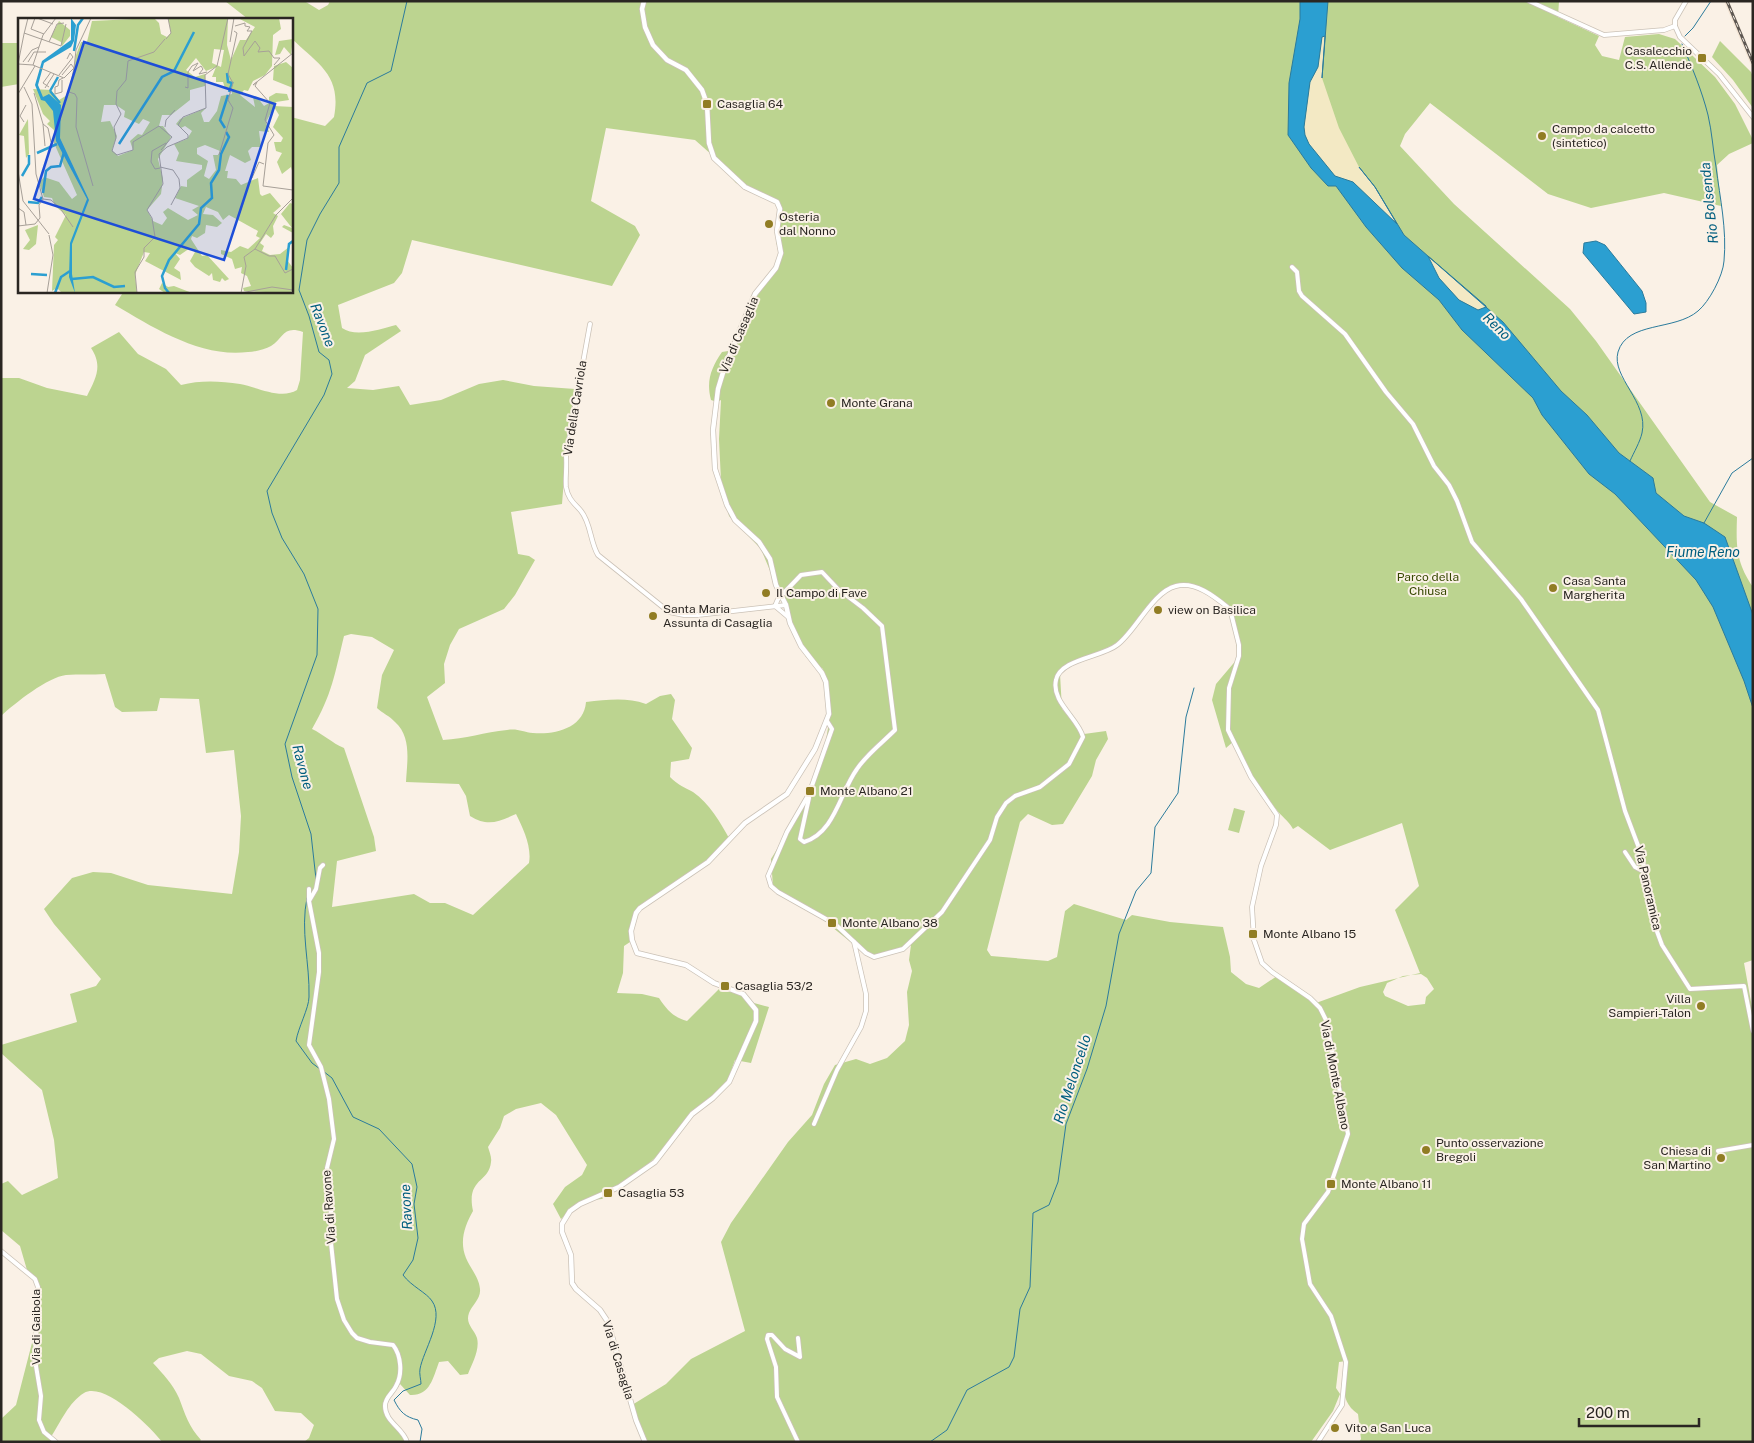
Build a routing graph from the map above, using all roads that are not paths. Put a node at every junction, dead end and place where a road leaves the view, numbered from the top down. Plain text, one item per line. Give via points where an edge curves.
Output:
1 (644, 1) edge
2 (1529, 1) edge
3 (1686, 1) edge
4 (1675, 26) junction
5 (1753, 117) edge
6 (1292, 267) dead end
7 (590, 324) dead end
8 (782, 596) junction
9 (786, 605) junction
10 (775, 606) junction
11 (788, 617) junction
12 (827, 721) junction
13 (809, 794) junction
14 (1625, 852) dead end
15 (323, 865) dead end
16 (1645, 872) junction
17 (309, 889) dead end
18 (309, 901) junction
19 (853, 940) junction
20 (1753, 1032) edge
21 (814, 1124) dead end
22 (1753, 1145) edge
23 (1718, 1151) dead end
24 (1, 1251) edge
25 (798, 1338) dead end
26 (56, 1442) edge
27 (407, 1442) edge
28 (645, 1442) edge
29 (798, 1442) edge
30 (1318, 1442) edge

1 - 8 street, Via di Casaglia via 645,27 653,45 667,60 686,70 702,90 714,158 745,187 777,202 780,209 777,231 781,253 776,268 755,294 725,366 718,389 713,430 715,469 727,505 735,520 770,558
2 - 4 street via 1604,36
3 - 4 street
4 - 5 street via 1680,37 1725,80
6 - 16 street, Via Panoramica via 1297,272 1302,296 1345,334 1413,424 1434,466 1449,485 1472,542 1522,598 1598,710
7 - 10 street, Via della Cavriola via 566,456 566,485 571,501 582,513 598,555 669,612 684,616
8 - 9 street, Via di Casaglia
8 - 10 street
8 - 13 street, Via di Monte Albano via 801,575 822,572 880,624 884,636 895,730 856,769 831,820 811,840 804,842 800,839
9 - 10 street, Via della Cavriola
9 - 11 street, Via di Casaglia
10 - 11 street
11 - 12 street, Via di Casaglia via 800,646 826,682
12 - 13 street, Via di Monte Albano via 832,729
12 - 28 street, Via di Casaglia via 816,750 787,794 745,824 708,862 640,908 633,921 632,940 637,953 686,965 714,983 743,994 754,1005 757,1014 729,1082 692,1114 655,1162 619,1187 580,1204 570,1211 562,1224 571,1255 572,1283 608,1322
13 - 19 street, Via di Monte Albano via 787,832 769,880 778,892 835,924
14 - 16 street via 1635,866
15 - 18 street
16 - 20 street, Via Panoramica via 1655,926 1662,945 1686,984 1694,990 1743,985
17 - 18 street, Via di Ravone
18 - 27 street, Via di Ravone via 319,953 309,1046 323,1073 334,1139 327,1168 337,1299 352,1333 370,1342 393,1345 398,1351 397,1384 388,1396 385,1408 390,1421 402,1431
19 - 21 street via 866,994 866,1011 861,1027 836,1070
19 - 30 street, Via di Monte Albano via 874,957 903,949 942,912 990,840 997,817 1006,803 1015,796 1040,787 1069,764 1083,737 1057,693 1055,682 1059,672 1117,645 1158,598 1173,586 1194,586 1216,598 1232,612 1239,656 1229,688 1228,730 1251,777 1276,812 1276,825 1261,866 1252,907 1254,940 1262,963 1320,1008 1326,1020 1348,1127 1328,1192 1304,1224 1302,1237 1310,1284 1330,1316 1346,1362 1342,1405
22 - 23 street
24 - 26 street, Via di Gaibola via 35,1279 38,1287 35,1360 41,1396 39,1420 44,1432
25 - 29 street via 800,1357 785,1349 772,1335 767,1339 776,1367 777,1397

